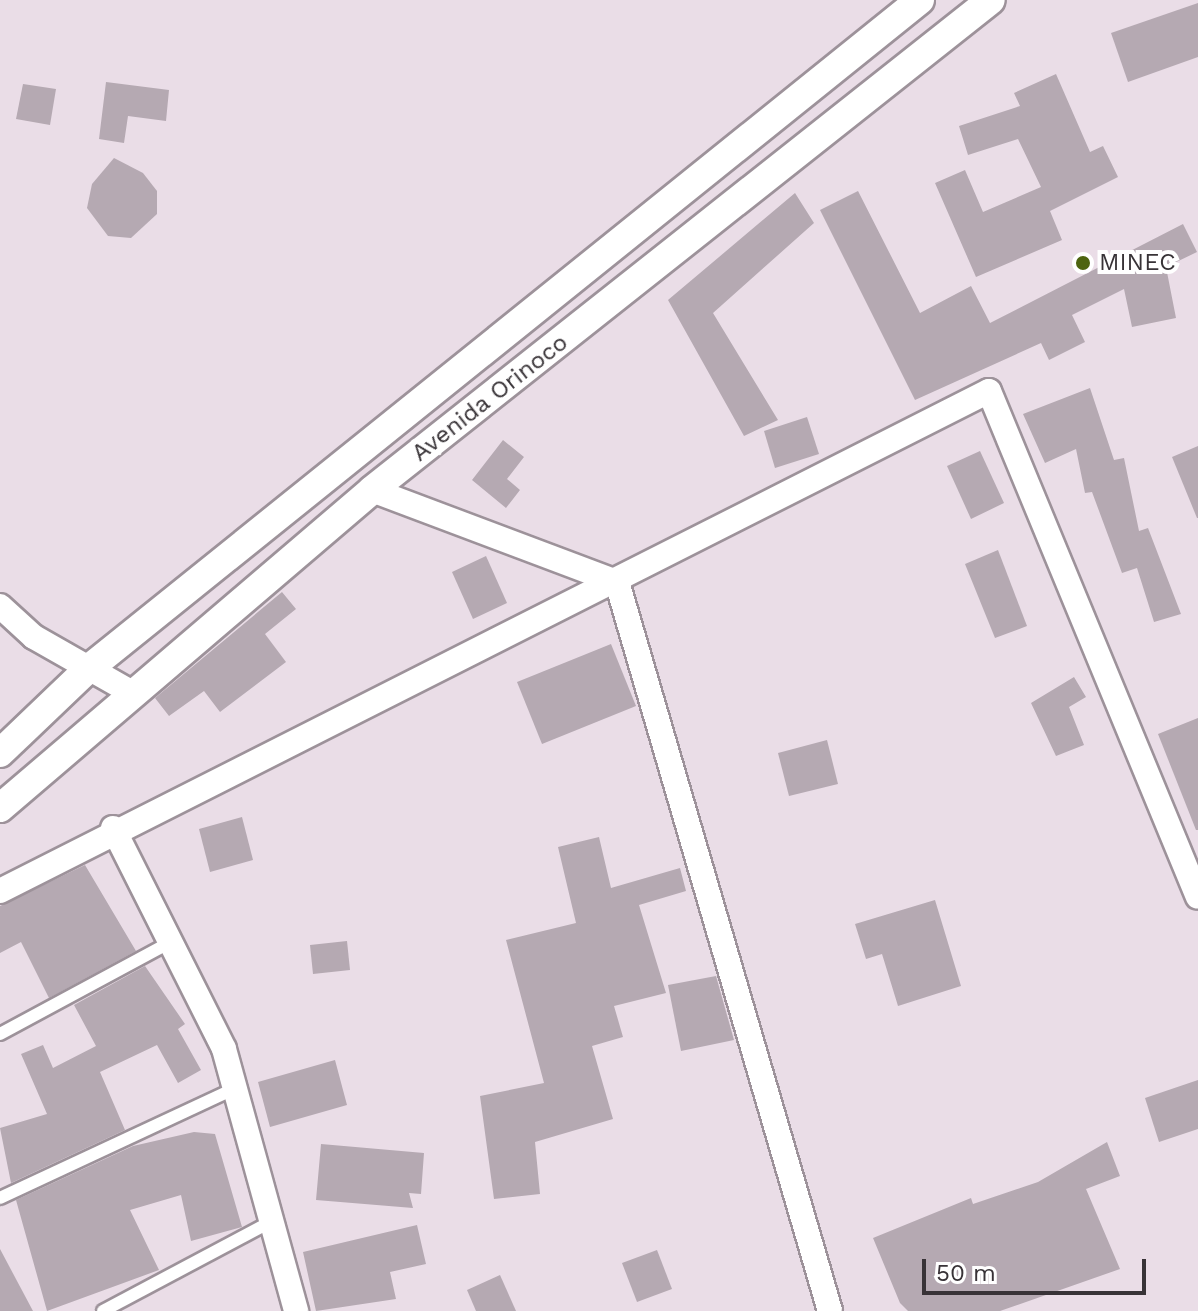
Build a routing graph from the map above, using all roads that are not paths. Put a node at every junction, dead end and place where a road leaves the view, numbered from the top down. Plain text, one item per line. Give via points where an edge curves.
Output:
1 (920, 0) edge
2 (991, 0) edge
3 (372, 490) junction
4 (617, 582) junction
5 (0, 606) edge
6 (87, 670) junction
7 (129, 691) junction
8 (0, 753) edge
9 (0, 808) edge
10 (113, 828) junction
11 (0, 891) edge
12 (1198, 897) edge
13 (174, 940) junction
14 (0, 1034) edge
15 (234, 1089) junction
16 (0, 1198) edge
17 (272, 1221) junction
18 (103, 1311) edge
19 (296, 1311) edge
20 (830, 1311) edge

1 - 6 street, Avenida Orinoco
2 - 3 street, Avenida Orinoco
3 - 4 street
3 - 7 street, Avenida Orinoco
4 - 10 street
4 - 12 street via 989,391
4 - 20 street
5 - 6 street
6 - 7 street
6 - 8 street, Avenida Orinoco
7 - 9 street, Avenida Orinoco
10 - 11 street
10 - 13 street
13 - 14 lane
13 - 15 street
15 - 16 lane
15 - 17 street
17 - 18 lane
17 - 19 street

